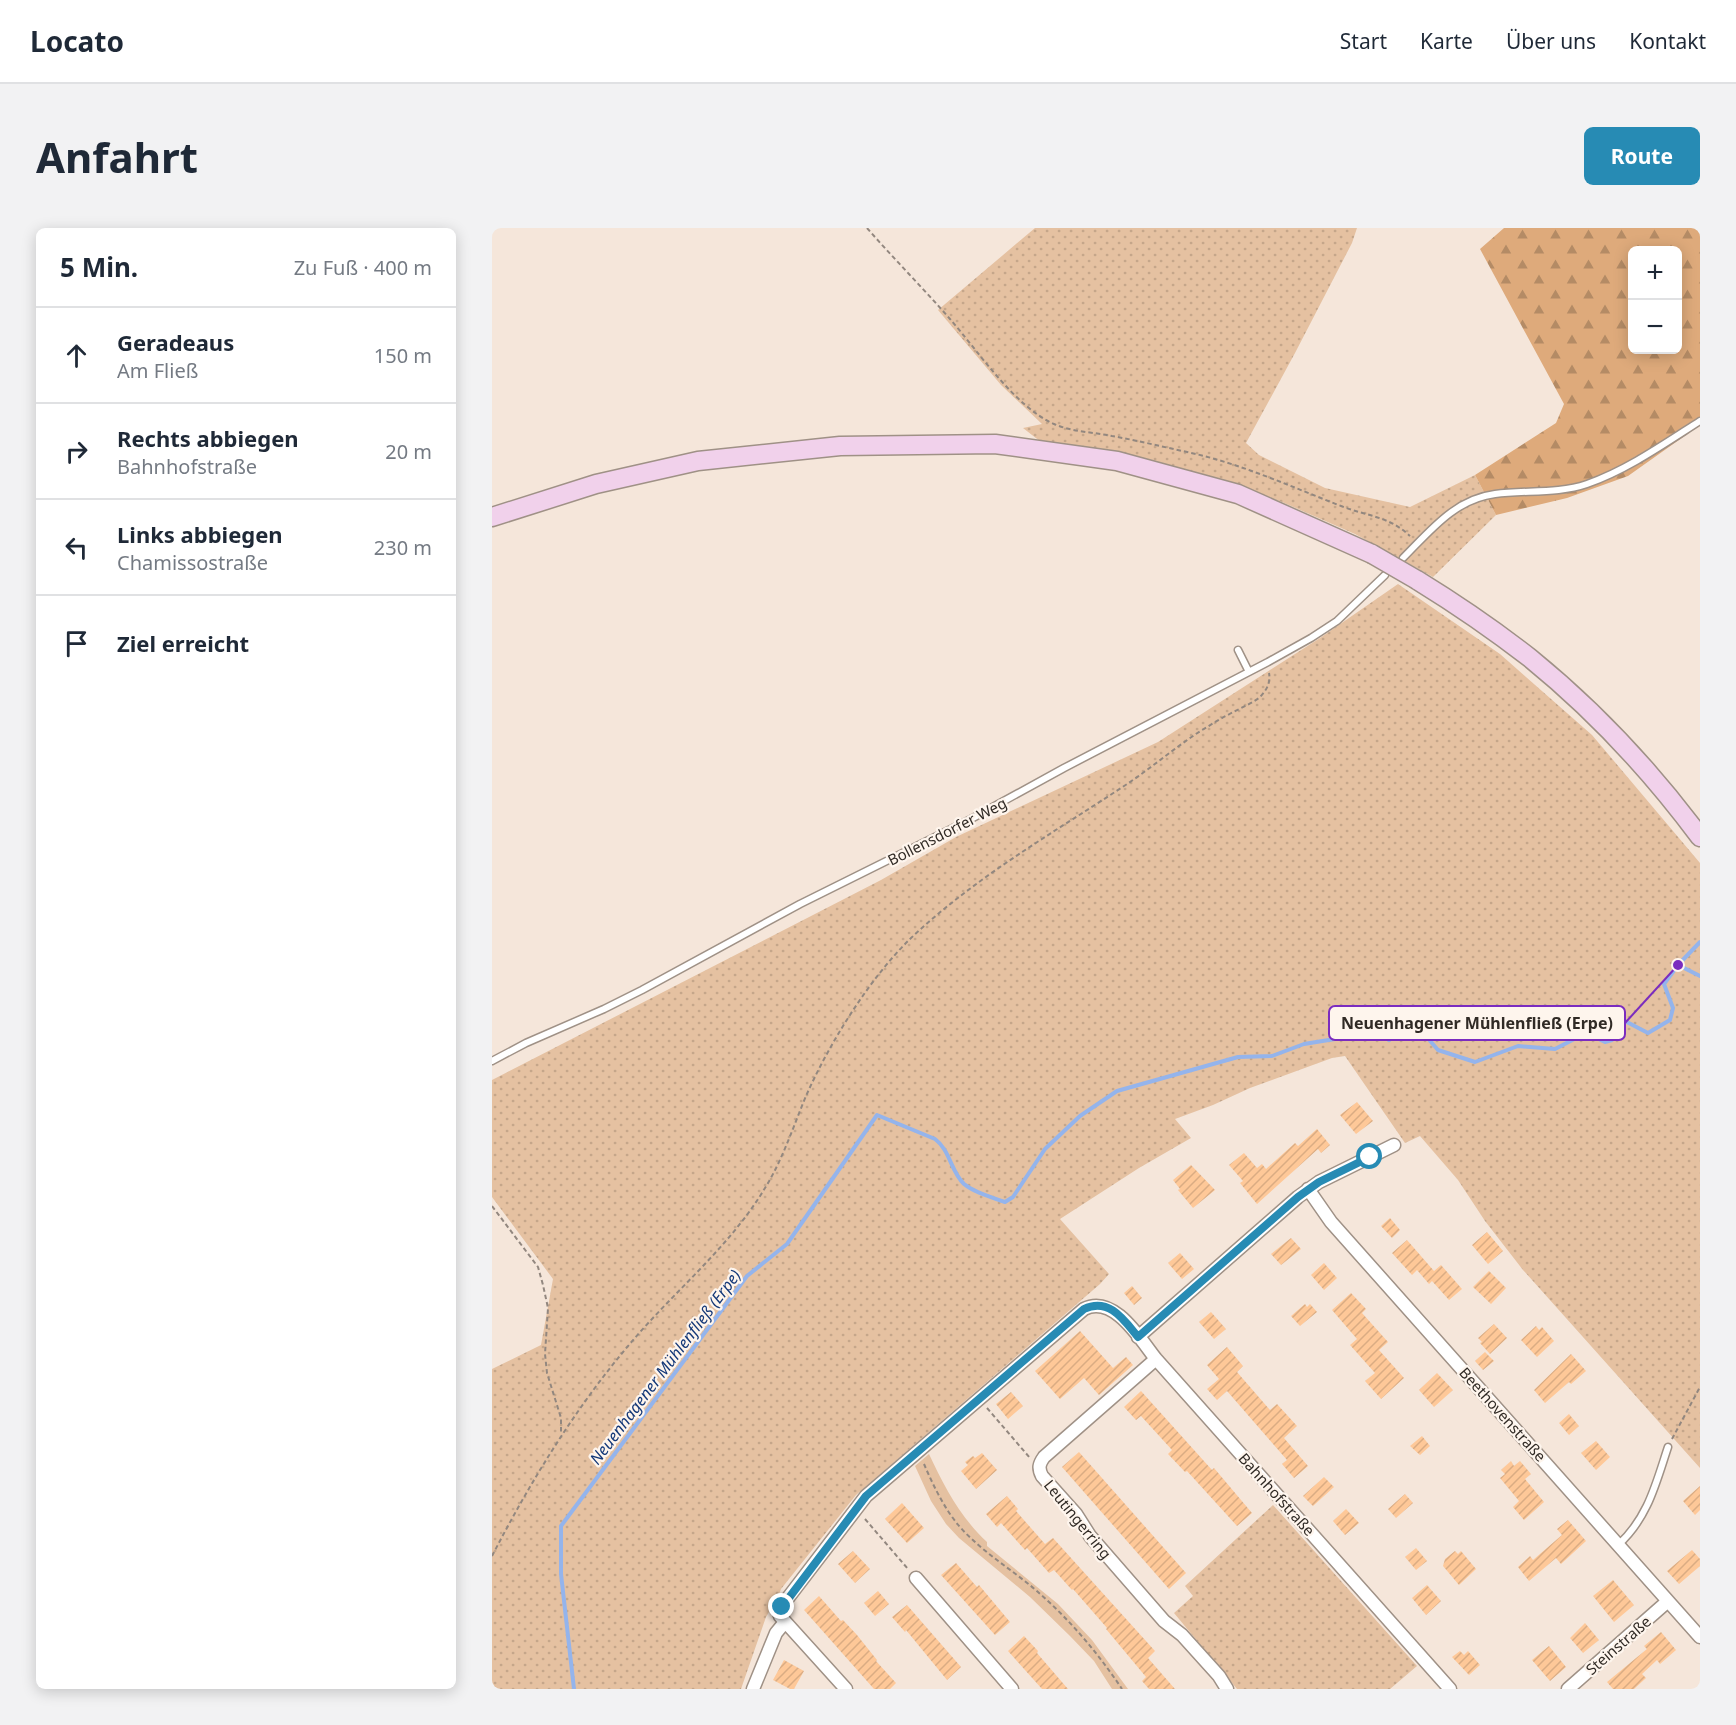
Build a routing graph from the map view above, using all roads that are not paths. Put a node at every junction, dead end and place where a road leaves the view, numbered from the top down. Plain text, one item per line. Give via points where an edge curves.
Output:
1 (1700, 421) edge
2 (492, 517) edge
3 (1403, 558) dead end
4 (1385, 575) dead end
5 (1238, 650) dead end
6 (1249, 672) junction
7 (1700, 837) edge
8 (492, 1061) edge
9 (1394, 1145) dead end
10 (1308, 1189) junction
11 (1138, 1337) junction
12 (1156, 1359) junction
13 (1668, 1447) road end
14 (1618, 1545) junction
15 (916, 1578) road end
16 (1668, 1601) junction
17 (782, 1619) junction
18 (1700, 1637) edge
19 (753, 1689) edge
20 (846, 1689) edge
21 (1012, 1689) edge
22 (1227, 1689) edge
23 (1450, 1689) edge
24 (1568, 1689) edge

1 - 3 lane via 1641,458 1585,485 1480,497 1452,510
2 - 7 main road, bridge via 596,484 698,461 840,447 995,444 1117,461 1238,494 1371,554 1417,580 1499,635 1574,697 1641,765
4 - 6 lane, Bollensdorfer Weg via 1337,621
5 - 6 lane
6 - 8 lane, Bollensdorfer Weg via 642,990
9 - 10 street
10 - 11 street
10 - 14 street, Beethovenstraße via 1331,1222
11 - 12 street, Bahnhofstraße
11 - 17 street, Bahnhofstraße via 1117,1312 1099,1305 1084,1309 866,1496 782,1607
12 - 22 street, Leutingerring via 1044,1457 1039,1466 1042,1476 1090,1536
12 - 23 street, Bahnhofstraße
13 - 14 lane via 1643,1515
14 - 16 street, Beethovenstraße
15 - 21 street
16 - 18 street, Beethovenstraße
16 - 24 street, Steinstraße
17 - 19 street
17 - 20 street

